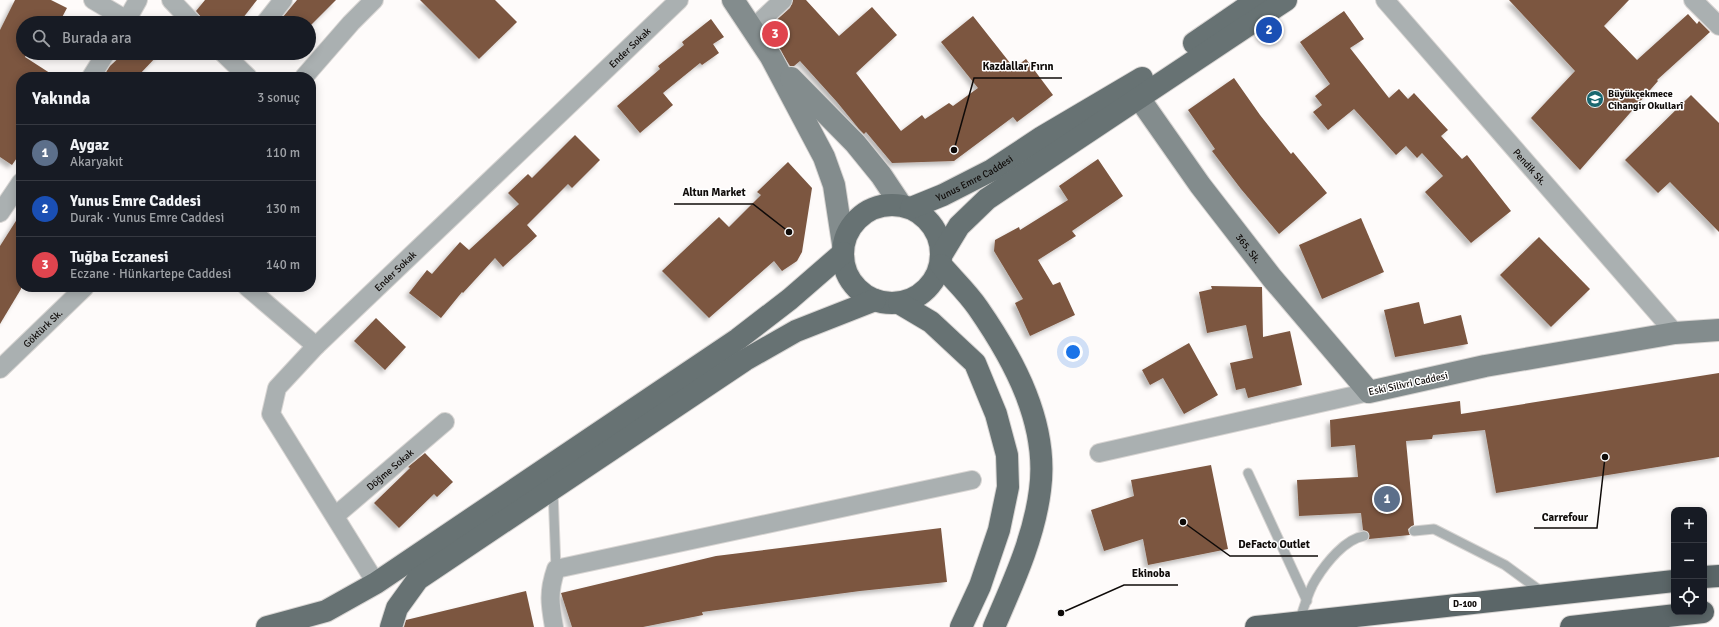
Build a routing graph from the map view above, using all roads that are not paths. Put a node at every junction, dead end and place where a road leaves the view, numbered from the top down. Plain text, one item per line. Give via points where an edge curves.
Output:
1 (93, 0) edge
2 (138, 0) edge
3 (171, 0) edge
4 (283, 0) edge
5 (374, 0) edge
6 (679, 0) edge
7 (733, 0) edge
8 (783, 0) edge
9 (1257, 0) edge
10 (1286, 0) edge
11 (1385, 0) edge
12 (1693, 0) edge
13 (118, 16) edge
14 (129, 16) edge
15 (186, 16) edge
16 (270, 16) edge
17 (1719, 26) edge
18 (752, 29) junction
19 (771, 57) junction
20 (102, 60) edge
21 (234, 60) edge
22 (95, 72) edge
23 (244, 72) edge
24 (308, 72) edge
25 (1135, 92) junction
26 (11, 187) edge
27 (906, 206) junction
28 (0, 213) edge
29 (843, 248) junction
30 (941, 260) junction
31 (80, 292) edge
32 (253, 292) edge
33 (875, 300) junction
34 (899, 303) junction
35 (1719, 330) edge
36 (1675, 333) junction
37 (316, 346) junction
38 (0, 369) edge
39 (1369, 392) junction
40 (445, 422) dead end
41 (1099, 453) dead end
42 (1248, 473) dead end
43 (972, 480) dead end
44 (553, 489) junction
45 (335, 516) junction
46 (1414, 531) dead end
47 (1364, 536) dead end
48 (556, 569) junction
49 (1719, 576) edge
50 (1707, 577) edge
51 (1671, 581) edge
52 (376, 583) junction
53 (1546, 595) junction
54 (1307, 601) junction
55 (1719, 610) edge
56 (1707, 612) edge
57 (1677, 615) edge
58 (1299, 622) junction
59 (267, 627) edge
60 (391, 627) edge
61 (554, 627) edge
62 (961, 627) edge
63 (994, 627) edge
64 (1256, 627) edge
65 (1572, 627) edge

1 - 13 street
2 - 14 street
3 - 15 street
4 - 16 street
5 - 24 street
6 - 37 street, Ender Sokak
7 - 18 main road
8 - 18 street
9 - 25 main road, Yunus Emre Caddesi
10 - 25 main road
11 - 36 street, Pendik Sk.
12 - 17 street
18 - 19 main road
19 - 27 main road via 805,95 855,143
19 - 29 main road via 824,157 834,185
20 - 22 street
21 - 23 street
25 - 27 main road, Yunus Emre Caddesi via 1042,137 992,170 943,195
25 - 30 main road via 987,199 960,226
25 - 39 main road, 365. Sk. via 1200,185 1253,253
26 - 28 street
27 - 29 main road via 887,204 871,208 848,230
27 - 30 main road via 923,215 933,226 940,239
29 - 33 main road via 845,269 852,283
29 - 52 main road via 790,299 738,339
30 - 34 main road via 934,280 924,292 911,300
30 - 63 main road via 978,307 1004,348 1026,394 1038,428 1041,489 1031,534
31 - 38 street, Göktürk Sk.
32 - 37 street
33 - 34 main road
33 - 44 main road via 796,331 745,360
34 - 62 main road via 931,322 975,364 996,414 1007,455 1008,487 999,530 980,586
35 - 36 main road, Eski Silivri Caddesi
36 - 39 main road, Eski Silivri Caddesi via 1485,366
37 - 45 street, Ender Sokak via 277,388 272,414
39 - 41 street, Eski Silivri Caddesi
40 - 45 street, Döğme Sokak
42 - 54 lane
43 - 48 street
44 - 48 lane
44 - 60 main road via 418,579 397,608
45 - 52 street, Ender Sokak
46 - 53 lane via 1434,529 1505,565
47 - 54 lane via 1357,537 1340,549 1316,580
48 - 61 street via 550,586
49 - 50 highway
51 - 53 highway, D-100
52 - 59 main road via 326,611
53 - 58 highway, D-100
54 - 58 lane
55 - 56 highway
57 - 65 highway
58 - 64 highway, D-100

